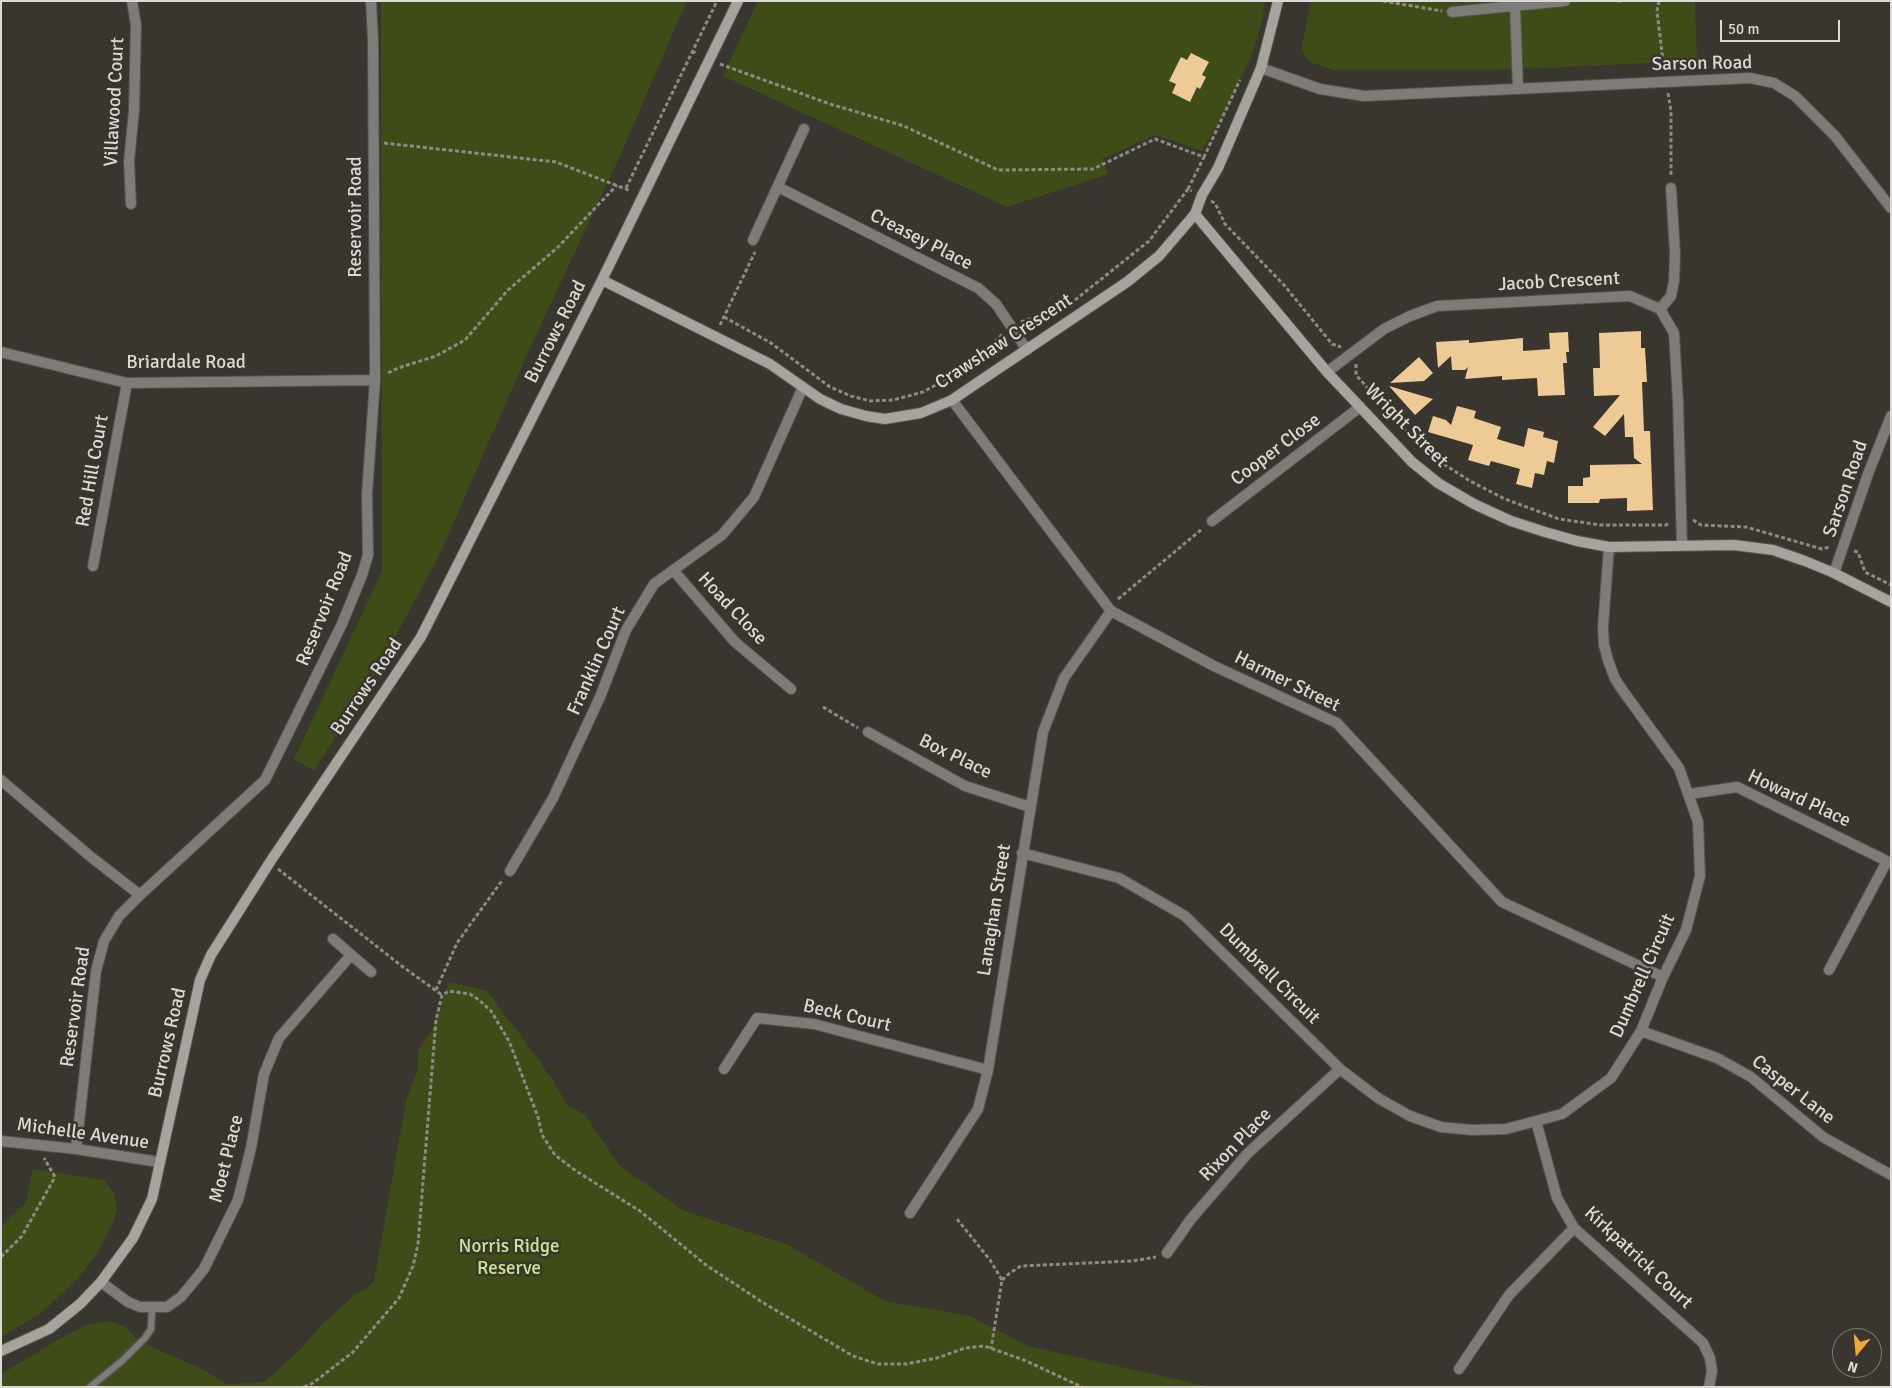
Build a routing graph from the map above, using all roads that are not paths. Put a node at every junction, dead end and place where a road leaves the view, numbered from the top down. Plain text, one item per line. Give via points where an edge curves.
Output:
1 (132, 1) edge
2 (371, 1) edge
3 (738, 1) edge
4 (1278, 1) edge
5 (1565, 1) edge
6 (1515, 6) junction
7 (1452, 12) road end
8 (1261, 68) junction
9 (1518, 89) junction
10 (804, 129) dead end
11 (778, 187) junction
12 (1671, 188) road end
13 (131, 204) dead end
14 (1891, 208) edge
15 (1195, 214) junction
16 (756, 242) road end
17 (602, 280) junction
18 (1660, 309) junction
19 (1027, 350) junction
20 (1, 352) edge
21 (1327, 372) junction
22 (375, 380) junction
23 (127, 383) junction
24 (803, 387) junction
25 (952, 400) junction
26 (1360, 407) junction
27 (1891, 416) edge
28 (1212, 521) dead end
29 (1682, 545) junction
30 (1609, 546) junction
31 (93, 566) dead end
32 (673, 570) junction
33 (1834, 573) junction
34 (1891, 602) edge
35 (1111, 611) junction
36 (791, 689) dead end
37 (864, 730) road end
38 (1, 780) edge
39 (1689, 794) junction
40 (1030, 807) junction
41 (1022, 853) junction
42 (1889, 862) edge
43 (510, 871) road end
44 (140, 895) junction
45 (333, 939) dead end
46 (351, 955) junction
47 (1829, 970) dead end
48 (371, 972) dead end
49 (1663, 977) junction
50 (1641, 1031) junction
51 (724, 1069) dead end
52 (1340, 1069) junction
53 (988, 1070) junction
54 (1536, 1121) junction
55 (1, 1141) edge
56 (76, 1149) junction
57 (159, 1162) junction
58 (1891, 1175) edge
59 (910, 1213) dead end
60 (1574, 1228) junction
61 (1168, 1253) road end
62 (101, 1282) junction
63 (152, 1308) junction
64 (1, 1351) edge
65 (1459, 1368) dead end
66 (90, 1387) edge
67 (1709, 1387) edge

1 - 13 street, Villawood Court via 136,25 129,161
2 - 22 street, Reservoir Road
3 - 17 street, Burrows Road
4 - 8 street, Crawshaw Crescent
5 - 6 street
6 - 7 street
6 - 9 street
8 - 9 street, Sarson Road via 1320,89 1364,96
8 - 15 street, Crawshaw Crescent
9 - 14 street, Sarson Road via 1750,78 1774,83 1795,96 1835,136
10 - 11 street
11 - 16 street
11 - 19 street, Creasey Place via 978,288 996,304
12 - 18 street via 1674,281 1671,296
15 - 19 street, Crawshaw Crescent via 1159,256 1127,282
15 - 21 street, Wright Street
17 - 24 street, Crawshaw Crescent via 770,364
17 - 57 street, Burrows Road via 421,637 211,955 200,980
18 - 21 street, Jacob Crescent via 1630,296 1437,306 1384,329
18 - 29 street via 1674,333
19 - 25 street, Crawshaw Crescent
20 - 23 street, Briardale Road
21 - 26 street, Wright Street
22 - 23 street, Briardale Road
22 - 44 street, Reservoir Road via 367,494 368,555 342,624 265,780
23 - 31 street, Red Hill Court
24 - 25 street, Crawshaw Crescent via 841,409 885,419 922,413
24 - 32 street, Franklin Court via 754,498 722,534
25 - 35 street, Harmer Street
26 - 28 street, Cooper Close
26 - 30 street, Wright Street via 1412,462 1438,483 1474,504 1510,521 1577,541
27 - 33 street, Sarson Road
29 - 30 street, Wright Street
29 - 33 street, Wright Street via 1734,545 1773,550
30 - 39 street, Dumbrell Circuit via 1603,627 1608,660 1623,691 1679,768
32 - 36 street, Hoad Close via 735,642
32 - 43 street, Franklin Court via 654,584 626,630 600,697 553,798
33 - 34 street, Wright Street
35 - 40 street, Lanaghan Street via 1064,678 1043,732
35 - 49 street, Harmer Street via 1214,666 1337,723 1502,902
37 - 40 street, Box Place via 965,786
38 - 44 street
39 - 42 street, Howard Place via 1737,787
39 - 49 street, Dumbrell Circuit via 1698,822 1700,876 1686,930
40 - 41 street, Lanaghan Street
41 - 52 street, Dumbrell Circuit via 1119,878 1186,916
41 - 53 street, Lanaghan Street
42 - 47 street
44 - 56 street, Reservoir Road via 119,916 104,941 96,971
45 - 46 street
46 - 48 street
46 - 63 street, Moet Place via 279,1038 264,1074 238,1200 204,1269 181,1297 167,1307
49 - 50 street, Dumbrell Circuit
50 - 54 street, Dumbrell Circuit via 1611,1078 1562,1114
50 - 58 street, Casper Lane via 1717,1058 1752,1077 1823,1136
51 - 53 street, Beck Court via 757,1018 814,1024
52 - 54 street, Dumbrell Circuit via 1378,1098 1410,1116 1441,1127 1506,1129
52 - 61 street, Rixon Place via 1248,1153
53 - 59 street, Lanaghan Street via 978,1109
54 - 60 street, Kirkpatrick Court via 1557,1198
55 - 56 street, Michelle Avenue
56 - 57 street, Michelle Avenue
57 - 62 street, Burrows Road via 152,1199 133,1238
60 - 65 street via 1509,1295
60 - 67 street, Kirkpatrick Court via 1703,1343 1712,1371
62 - 63 street via 128,1302
62 - 64 street, Burrows Road via 49,1329
63 - 66 lane via 151,1329 145,1338

